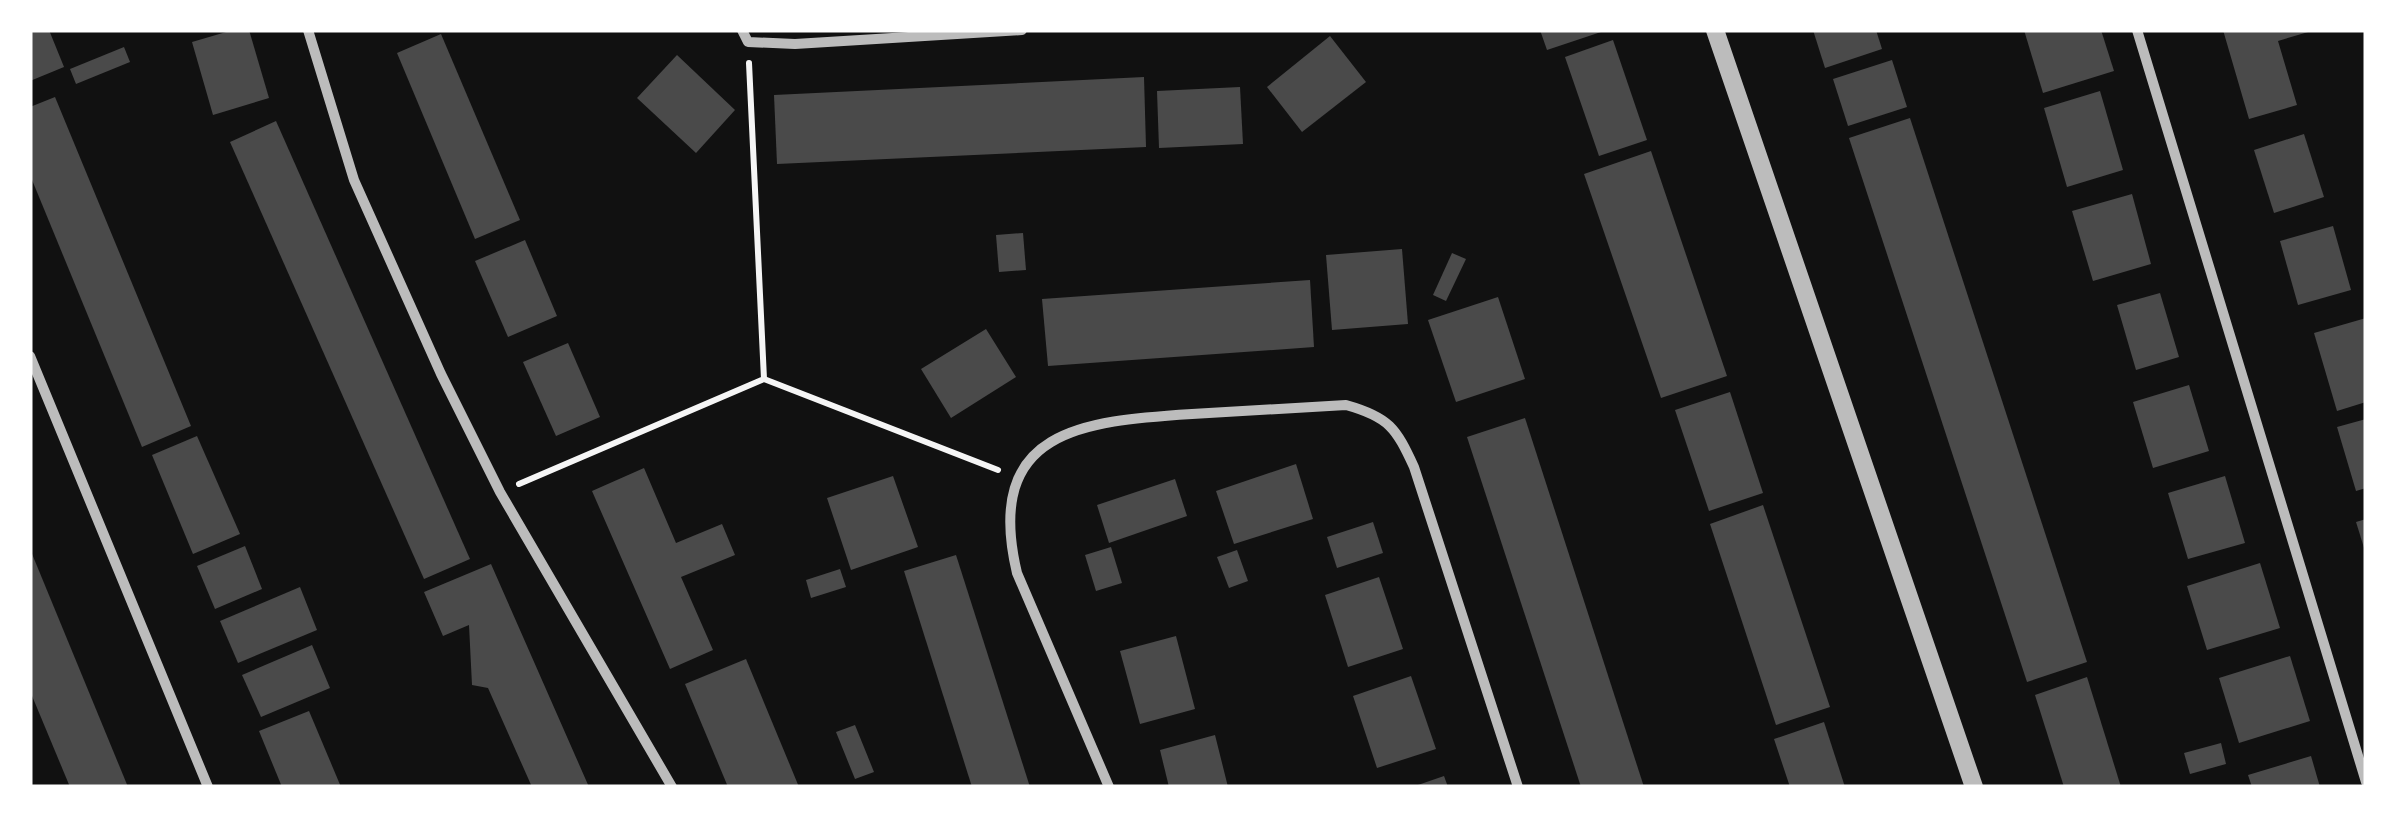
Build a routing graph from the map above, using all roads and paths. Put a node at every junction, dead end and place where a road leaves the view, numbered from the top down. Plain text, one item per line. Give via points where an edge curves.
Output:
1 (308, 30) edge
2 (742, 30) edge
3 (1022, 30) edge
4 (1715, 30) edge
5 (2137, 30) edge
6 (748, 42) junction
7 (30, 356) edge
8 (764, 379) junction
9 (1018, 477) junction
10 (500, 492) junction
11 (2366, 782) edge
12 (208, 787) edge
13 (672, 787) edge
14 (1109, 787) edge
15 (1518, 787) edge
16 (1974, 787) edge

1 - 10 street via 354,180
2 - 6 street
3 - 6 street
4 - 16 street
5 - 11 street
6 - 8 path
7 - 12 street
8 - 9 path
8 - 10 path
9 - 14 street via 1010,544 1017,572
9 - 15 street via 1063,433 1104,420 1346,405 1369,411 1396,428 1414,467
10 - 13 street

